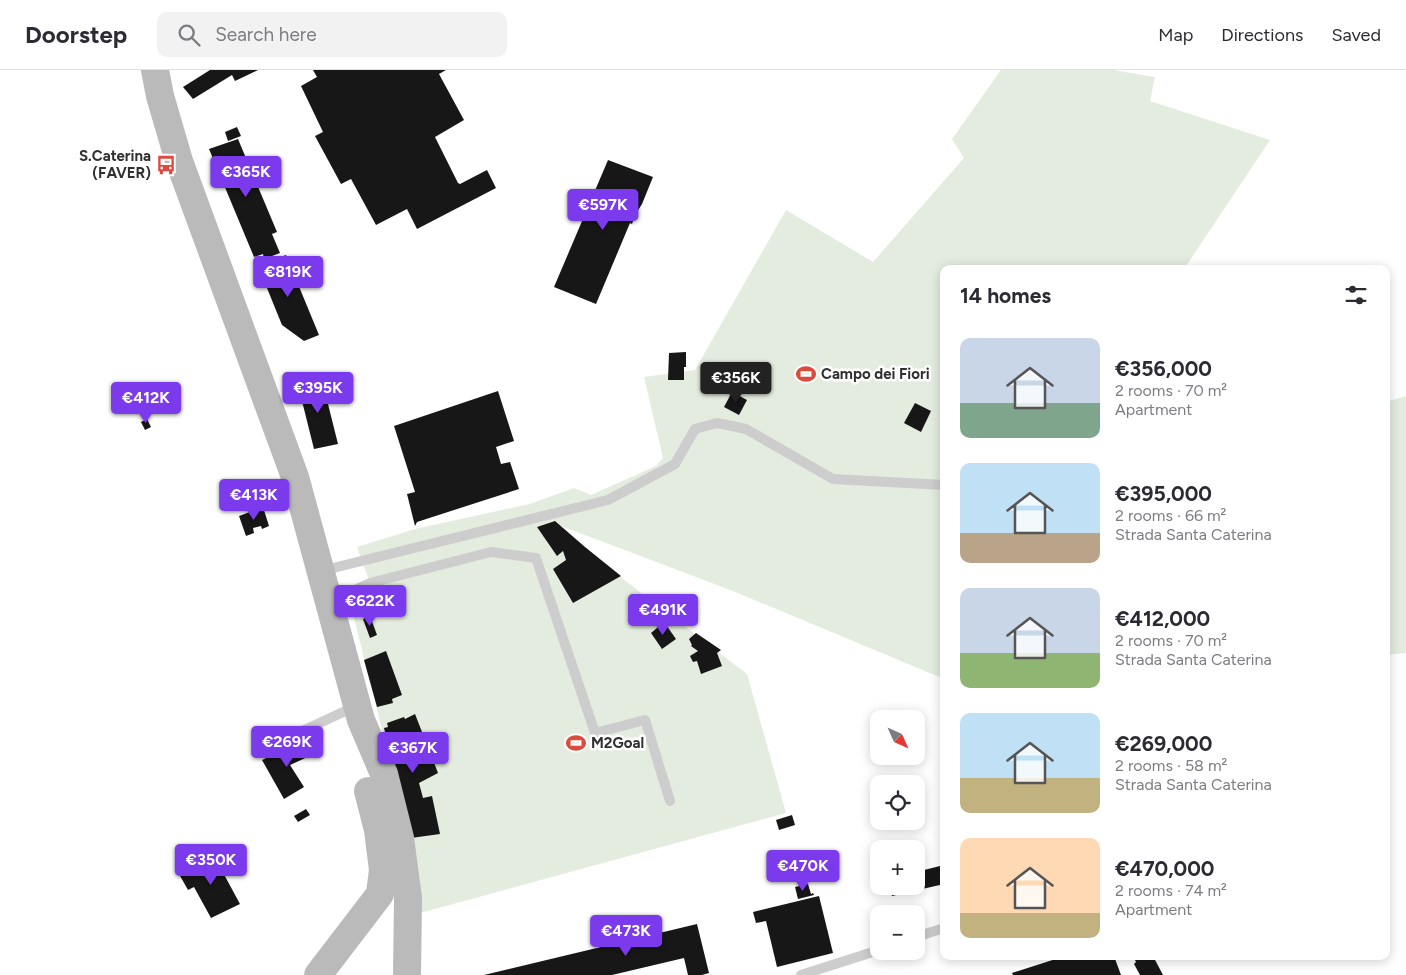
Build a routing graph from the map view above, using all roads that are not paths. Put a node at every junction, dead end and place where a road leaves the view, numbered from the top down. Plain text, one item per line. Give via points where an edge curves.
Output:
1 (155, 70) edge
2 (940, 485) edge
3 (320, 572) junction
4 (329, 602) junction
5 (359, 712) junction
6 (298, 733) dead end
7 (670, 801) dead end
8 (361, 920) junction
9 (940, 929) edge
10 (925, 934) edge
11 (870, 953) edge
12 (299, 975) edge
13 (318, 975) edge
14 (407, 975) edge
15 (801, 975) edge

1 - 3 street via 180,161 295,477
2 - 3 lane via 834,480 746,428 717,423 695,429 675,464 608,500
3 - 4 street
4 - 5 street
4 - 7 lane via 370,583 491,552 536,558 595,733 645,720
5 - 6 lane
5 - 8 street via 364,775 384,870 380,894
5 - 14 street via 384,774 400,838 408,898
8 - 12 street via 328,935
8 - 13 street
9 - 10 lane
11 - 15 lane

